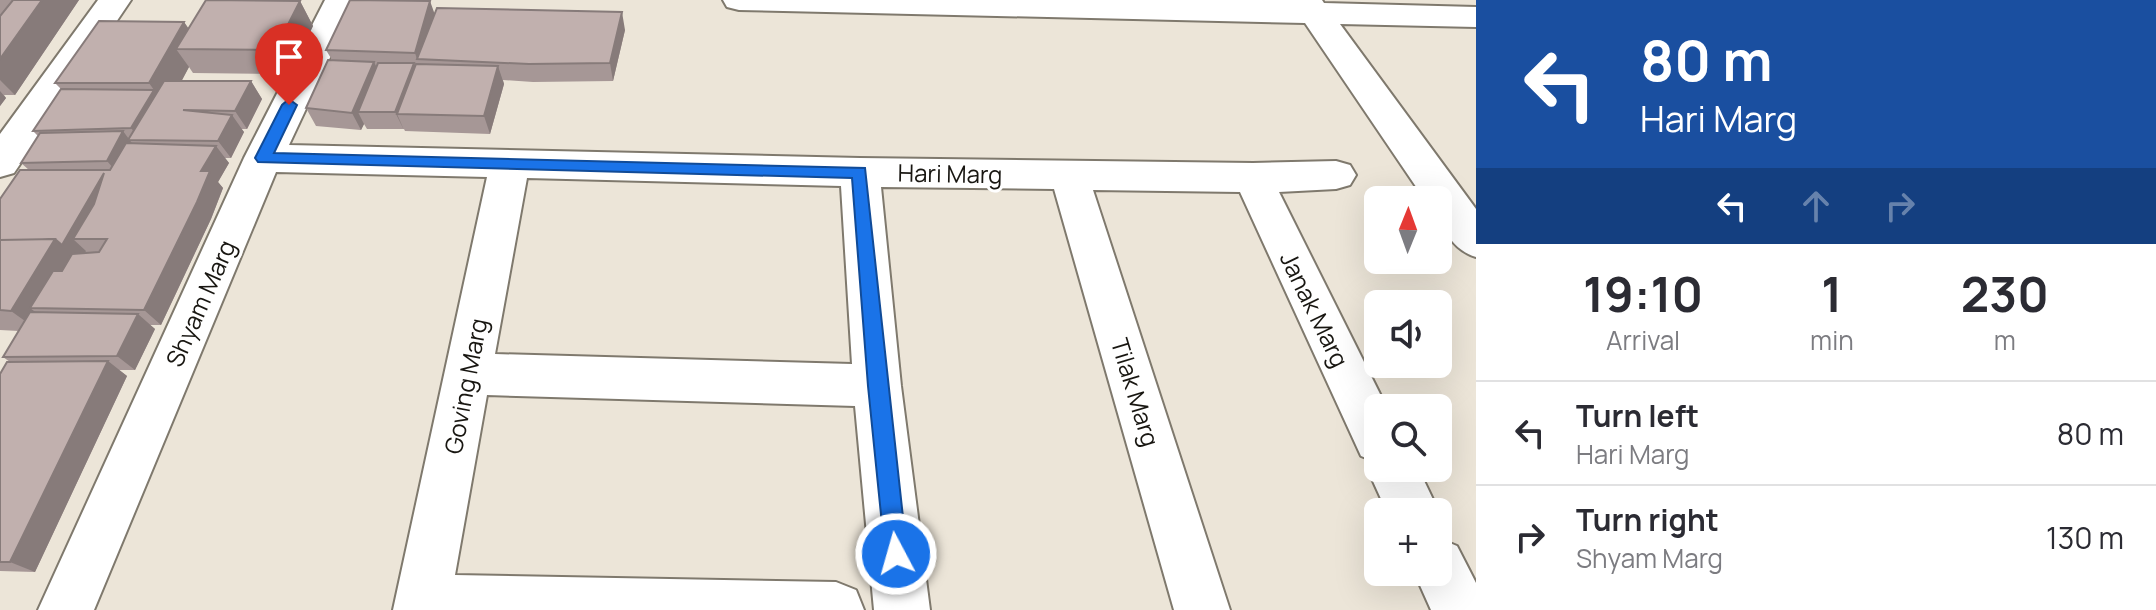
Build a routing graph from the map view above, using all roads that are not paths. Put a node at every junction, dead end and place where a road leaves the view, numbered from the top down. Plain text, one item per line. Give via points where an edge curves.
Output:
1 (115, 0) edge
2 (341, 0) edge
3 (739, 0) edge
4 (935, 2) edge
5 (1311, 7) edge
6 (1476, 17) edge
7 (263, 158) junction
8 (0, 163) edge
9 (510, 163) junction
10 (860, 172) junction
11 (1069, 175) junction
12 (1336, 175) dead end
13 (1253, 178) junction
14 (1476, 241) edge
15 (467, 374) junction
16 (877, 386) junction
17 (1364, 411) edge
18 (1448, 586) edge
19 (422, 606) edge
20 (66, 610) edge
21 (836, 610) edge
22 (902, 610) edge
23 (1202, 610) edge
24 (1460, 610) edge

1 - 8 street
2 - 7 street, Shyam Marg
3 - 4 street
4 - 5 street
5 - 6 street
5 - 14 street
7 - 9 street, Hari Marg
7 - 20 street, Shyam Marg
9 - 10 street, Hari Marg
9 - 15 street, Goving Marg
10 - 11 street, Hari Marg
10 - 16 street
11 - 13 street, Hari Marg
11 - 23 street, Tilak Marg
12 - 13 street, Hari Marg
13 - 17 street, Janak Marg
15 - 16 street
15 - 19 street, Goving Marg
16 - 22 street
18 - 24 street
19 - 21 street

